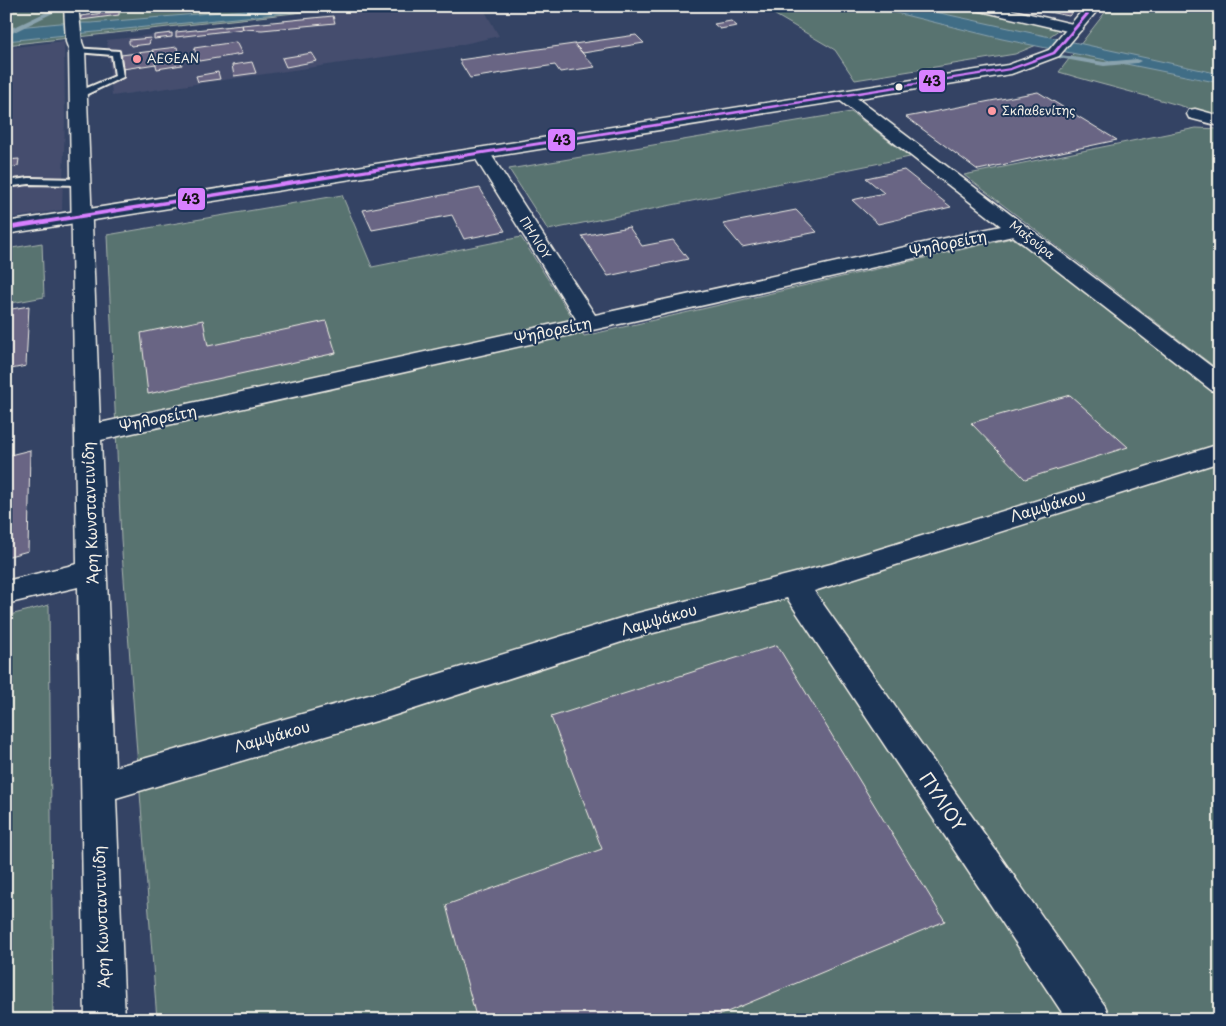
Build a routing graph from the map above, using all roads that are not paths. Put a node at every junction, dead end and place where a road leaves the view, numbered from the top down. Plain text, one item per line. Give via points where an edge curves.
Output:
1 (1094, 6) edge
2 (984, 8) edge
3 (1076, 28) junction
4 (73, 29) edge
5 (78, 95) junction
6 (844, 96) junction
7 (1195, 114) dead end
8 (1220, 121) edge
9 (481, 153) junction
10 (81, 182) junction
11 (6, 184) edge
12 (83, 216) junction
13 (6, 228) edge
14 (1017, 228) junction
15 (589, 323) junction
16 (1220, 385) edge
17 (89, 434) junction
18 (1220, 452) edge
19 (92, 572) junction
20 (793, 583) junction
21 (6, 593) edge
22 (99, 787) junction
23 (105, 1020) edge
24 (1090, 1020) edge

1 - 3 street
2 - 3 street
3 - 6 street via 1054,53 1039,60 1000,71
4 - 5 street, Άρη Κωνσταντινίδη
4 - 5 lane via 116,53 118,77
5 - 10 street, Άρη Κωνσταντινίδη
6 - 9 street
6 - 14 street, Μαξούρα
7 - 8 street
9 - 12 street
9 - 15 street, ΠΗΛΙΟΥ
10 - 11 lane
10 - 12 street, Άρη Κωνσταντινίδη
12 - 13 street
12 - 17 street, Άρη Κωνσταντινίδη
14 - 15 street, Ψηλορείτη
14 - 16 street, Μαξούρα
15 - 17 street, Ψηλορείτη
17 - 19 street, Άρη Κωνσταντινίδη
18 - 20 street, Λαμψάκου via 831,575
19 - 21 street
19 - 22 street, Άρη Κωνσταντινίδη
20 - 22 street, Λαμψάκου via 634,626 383,706
20 - 24 street, ΠΥΛΙΟΥ
22 - 23 street, Άρη Κωνσταντινίδη

